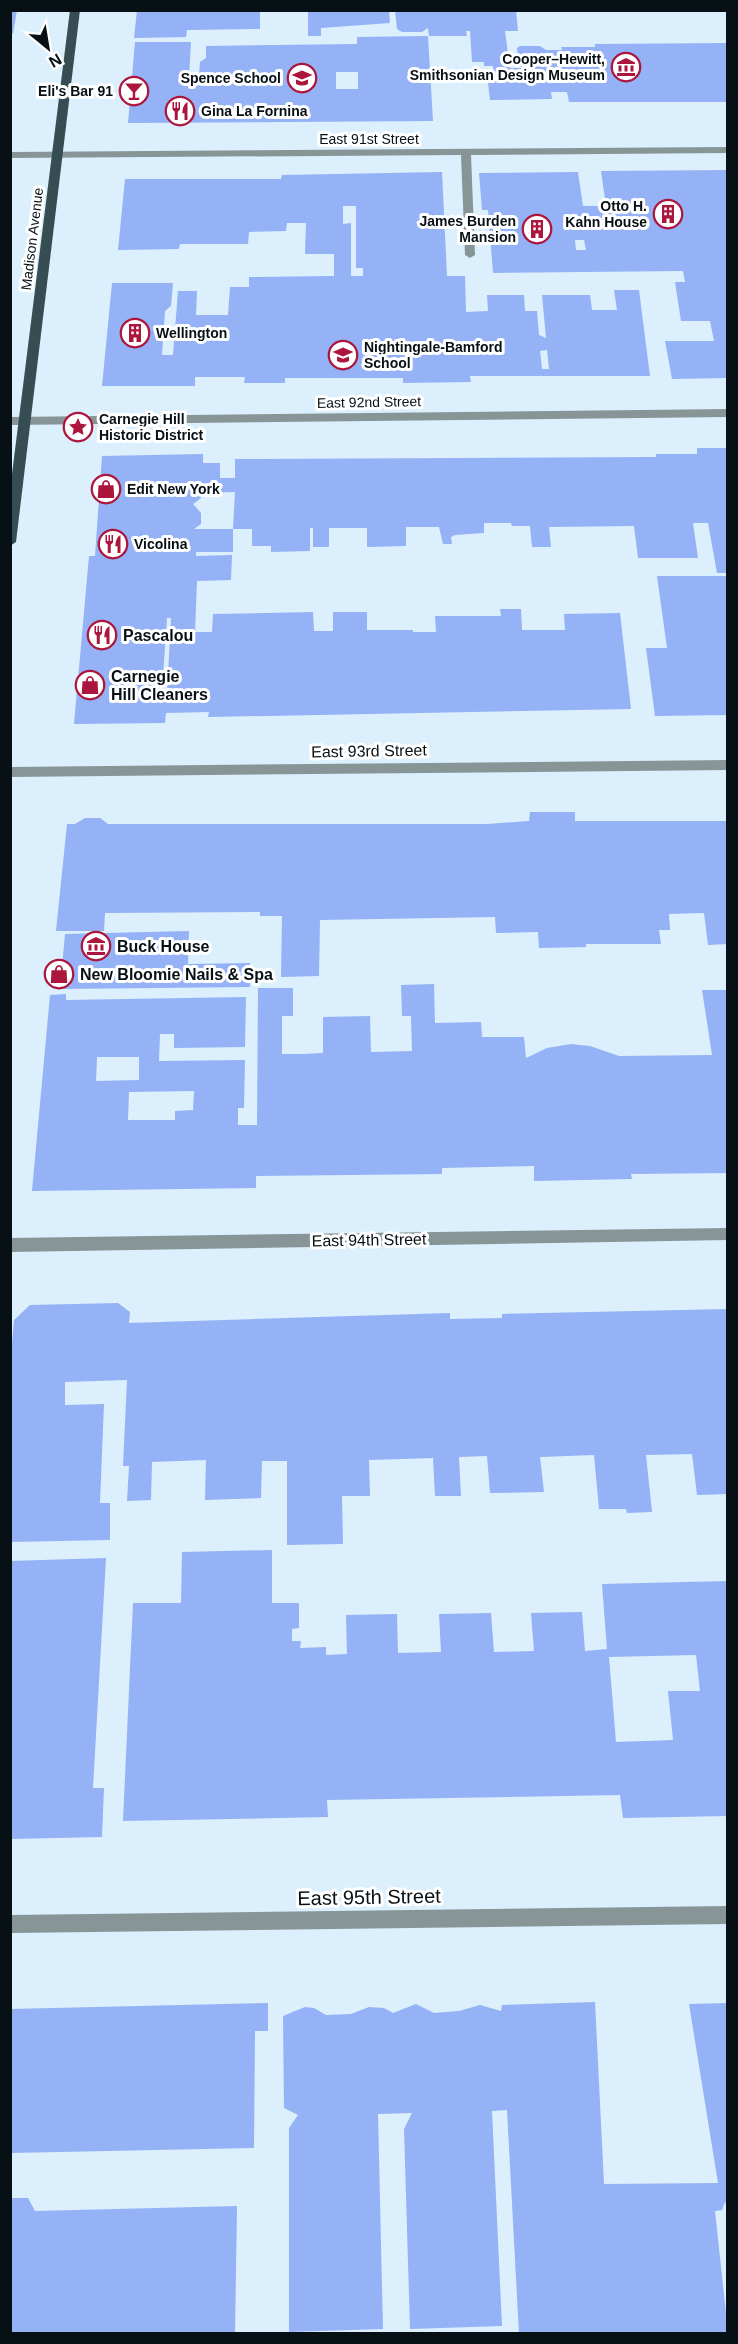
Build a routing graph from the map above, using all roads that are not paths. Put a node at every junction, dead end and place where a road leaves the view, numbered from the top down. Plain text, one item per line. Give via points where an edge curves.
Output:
1 (75, 10) edge
2 (728, 150) edge
3 (466, 152) junction
4 (10, 155) edge
5 (57, 155) junction
6 (470, 255) dead end
7 (728, 413) edge
8 (26, 420) junction
9 (10, 421) edge
10 (10, 542) edge
11 (728, 765) edge
12 (10, 772) edge
13 (728, 1234) edge
14 (10, 1245) edge
15 (728, 1915) edge
16 (10, 1924) edge

1 - 5 main road, Madison Avenue
2 - 3 street, East 91st Street
3 - 5 street, East 91st Street
3 - 6 street
4 - 5 street, East 91st Street
5 - 8 main road, Madison Avenue
7 - 8 street, East 92nd Street
8 - 9 street, East 92nd Street
8 - 10 main road, Madison Avenue
11 - 12 street, East 93rd Street
13 - 14 street, East 94th Street
15 - 16 street, East 95th Street

